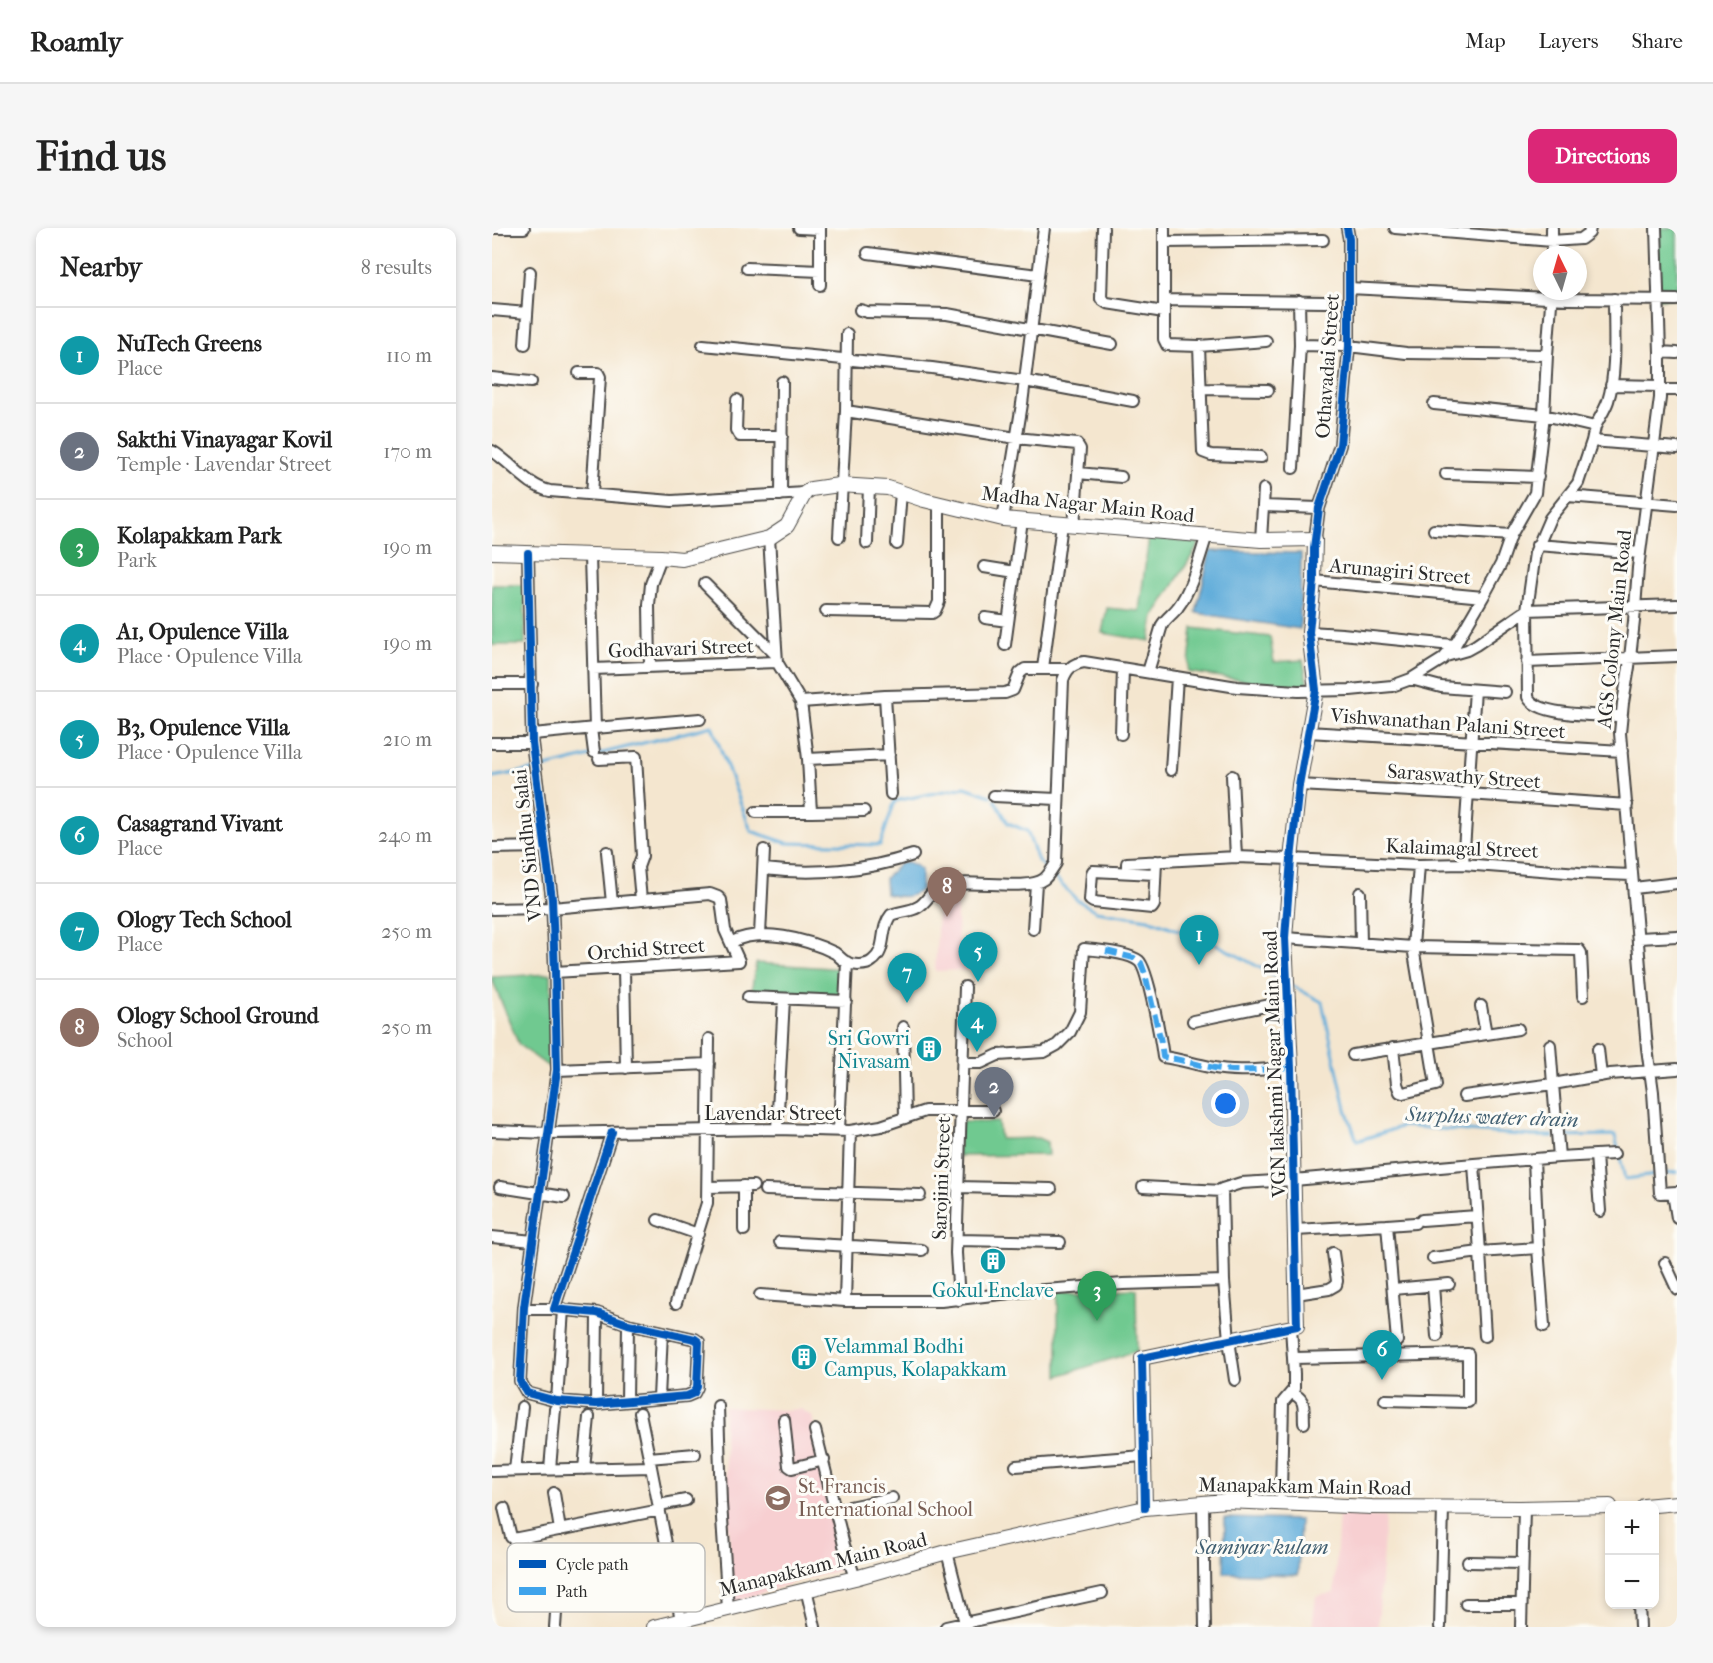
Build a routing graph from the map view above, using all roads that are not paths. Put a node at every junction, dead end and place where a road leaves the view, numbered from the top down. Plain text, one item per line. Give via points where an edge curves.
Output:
1 (492, 228) edge
2 (524, 228) edge
3 (799, 228) edge
4 (820, 228) edge
5 (1044, 228) edge
6 (1103, 228) edge
7 (1164, 228) edge
8 (1347, 228) edge
9 (1395, 228) edge
10 (1552, 228) edge
11 (1590, 228) edge
12 (1656, 228) edge
13 (1417, 229) edge
14 (1323, 240) dead end
15 (1552, 241) junction
16 (1164, 242) junction
17 (1552, 246) edge
18 (868, 253) dead end
19 (747, 268) dead end
20 (820, 271) junction
21 (530, 272) dead end
22 (1038, 275) junction
23 (820, 285) dead end
24 (1349, 288) junction
25 (1533, 293) edge
26 (1587, 297) edge
27 (1614, 299) junction
28 (1164, 300) junction
29 (1551, 300) edge
30 (1658, 300) junction
31 (1677, 300) edge
32 (1299, 301) junction
33 (1326, 302) dead end
34 (492, 310) edge
35 (860, 310) dead end
36 (1164, 312) junction
37 (527, 313) junction
38 (1031, 329) junction
39 (847, 334) dead end
40 (1266, 341) dead end
41 (525, 344) dead end
42 (1112, 344) dead end
43 (703, 345) dead end
44 (1300, 345) junction
45 (1199, 346) junction
46 (1349, 346) junction
47 (1660, 352) junction
48 (1677, 353) edge
49 (1546, 355) junction
50 (847, 359) junction
51 (579, 373) dead end
52 (492, 378) edge
53 (1024, 381) junction
54 (531, 382) dead end
55 (782, 382) dead end
56 (1611, 385) junction
57 (1660, 388) junction
58 (1201, 389) junction
59 (1269, 390) dead end
60 (1677, 390) edge
61 (737, 400) dead end
62 (1133, 401) dead end
63 (1434, 404) dead end
64 (846, 411) junction
65 (1544, 415) junction
66 (1595, 427) junction
67 (782, 436) junction
68 (1016, 438) junction
69 (1592, 441) junction
70 (1653, 447) junction
71 (1677, 448) edge
72 (492, 451) edge
73 (1261, 457) dead end
74 (1293, 468) dead end
75 (1078, 473) junction
76 (1446, 474) dead end
77 (1121, 477) dead end
78 (1538, 477) junction
79 (842, 485) junction
80 (869, 486) junction
81 (1264, 489) dead end
82 (901, 492) junction
83 (805, 493) junction
84 (592, 494) junction
85 (781, 495) junction
86 (1568, 496) junction
87 (1646, 502) junction
88 (939, 504) junction
89 (1677, 505) edge
90 (1263, 506) junction
91 (1319, 508) junction
92 (1003, 519) junction
93 (1022, 520) junction
94 (1068, 524) junction
95 (1434, 530) dead end
96 (1207, 535) junction
97 (1511, 535) junction
98 (839, 537) dead end
99 (769, 538) junction
100 (1315, 539) junction
101 (1261, 540) junction
102 (867, 543) dead end
103 (897, 544) dead end
104 (1537, 545) junction
105 (492, 552) edge
106 (528, 553) junction
107 (1640, 553) junction
108 (590, 556) junction
109 (661, 556) junction
110 (984, 567) dead end
111 (1015, 572) junction
112 (1314, 581) junction
113 (705, 584) dead end
114 (1483, 597) junction
115 (1677, 605) edge
116 (1635, 608) junction
117 (1527, 610) junction
118 (826, 611) dead end
119 (985, 618) dead end
120 (1008, 621) junction
121 (1309, 632) junction
122 (1005, 645) dead end
123 (1455, 645) junction
124 (1446, 656) junction
125 (1677, 656) edge
126 (777, 658) junction
127 (1630, 658) junction
128 (1527, 662) junction
129 (650, 666) junction
130 (1043, 668) junction
131 (593, 669) junction
132 (1068, 669) junction
133 (1123, 669) junction
134 (1148, 672) junction
135 (1177, 677) junction
136 (1411, 679) junction
137 (492, 684) edge
138 (532, 684) junction
139 (1316, 690) junction
140 (1476, 690) junction
141 (1505, 692) dead end
142 (885, 696) junction
143 (801, 702) junction
144 (1622, 716) junction
145 (700, 719) dead end
146 (593, 729) junction
147 (1308, 732) junction
148 (1121, 734) dead end
149 (533, 739) junction
150 (1473, 742) junction
151 (492, 743) edge
152 (1622, 751) junction
153 (889, 755) junction
154 (808, 759) junction
155 (1171, 770) dead end
156 (1232, 776) dead end
157 (1299, 785) junction
158 (891, 794) dead end
159 (1468, 794) junction
160 (994, 796) dead end
161 (1057, 800) junction
162 (1627, 805) junction
163 (864, 811) dead end
164 (756, 812) dead end
165 (811, 812) junction
166 (545, 847) junction
167 (492, 848) edge
168 (764, 850) dead end
169 (607, 852) dead end
170 (913, 855) dead end
171 (1236, 858) junction
172 (1291, 859) junction
173 (1156, 861) junction
174 (1463, 864) junction
175 (1419, 865) junction
176 (1127, 867) junction
177 (764, 869) junction
178 (1155, 874) junction
179 (1632, 875) junction
180 (1036, 883) junction
181 (1677, 883) edge
182 (1634, 888) junction
183 (1360, 893) dead end
184 (641, 900) junction
185 (612, 903) junction
186 (552, 908) junction
187 (492, 909) edge
188 (1033, 929) dead end
189 (760, 935) junction
190 (1677, 936) edge
191 (1285, 938) junction
192 (1639, 938) junction
193 (732, 942) junction
194 (1361, 944) junction
195 (1413, 947) junction
196 (847, 962) junction
197 (624, 969) junction
198 (555, 972) junction
199 (965, 987) dead end
200 (1288, 995) junction
201 (1583, 996) dead end
202 (748, 997) dead end
203 (784, 999) junction
204 (846, 1001) junction
205 (1481, 1006) dead end
206 (1193, 1021) dead end
207 (903, 1027) dead end
208 (1518, 1029) dead end
209 (1486, 1034) junction
210 (709, 1039) dead end
211 (1429, 1044) junction
212 (1550, 1045) dead end
213 (1393, 1048) junction
214 (1598, 1049) dead end
215 (1353, 1055) dead end
216 (964, 1061) junction
217 (709, 1064) junction
218 (626, 1068) junction
219 (1291, 1068) junction
220 (1677, 1069) edge
221 (557, 1070) junction
222 (1649, 1070) junction
223 (1601, 1076) junction
224 (1553, 1084) junction
225 (1464, 1096) dead end
226 (961, 1110) junction
227 (993, 1111) dead end
228 (905, 1118) junction
229 (777, 1129) junction
230 (845, 1130) junction
231 (492, 1131) edge
232 (708, 1131) junction
233 (612, 1132) junction
234 (549, 1133) junction
235 (1614, 1154) dead end
236 (1596, 1155) junction
237 (1559, 1157) junction
238 (1534, 1159) junction
239 (1474, 1164) junction
240 (1294, 1180) junction
241 (500, 1187) dead end
242 (708, 1187) junction
243 (957, 1187) junction
244 (1143, 1187) dead end
245 (1051, 1189) dead end
246 (765, 1190) dead end
247 (1222, 1191) junction
248 (1675, 1192) edge
249 (540, 1193) junction
250 (848, 1194) junction
251 (920, 1195) dead end
252 (564, 1197) dead end
253 (1600, 1211) dead end
254 (1477, 1216) junction
255 (1677, 1218) edge
256 (658, 1220) dead end
257 (1387, 1225) junction
258 (744, 1230) dead end
259 (1295, 1230) junction
260 (698, 1234) junction
261 (492, 1237) edge
262 (957, 1240) junction
263 (533, 1241) junction
264 (780, 1242) dead end
265 (1060, 1242) dead end
266 (848, 1246) junction
267 (1538, 1248) junction
268 (922, 1250) dead end
269 (1333, 1252) dead end
270 (1480, 1252) junction
271 (1433, 1258) dead end
272 (1665, 1263) dead end
273 (1224, 1281) junction
274 (1449, 1284) dead end
275 (1433, 1286) junction
276 (1393, 1289) junction
277 (1677, 1289) edge
278 (1296, 1294) junction
279 (760, 1295) dead end
280 (959, 1300) junction
281 (845, 1301) junction
282 (676, 1303) dead end
283 (524, 1308) junction
284 (559, 1309) junction
285 (597, 1313) junction
286 (628, 1324) junction
287 (1544, 1326) dead end
288 (1291, 1327) junction
289 (662, 1332) junction
290 (1437, 1336) dead end
291 (1485, 1336) dead end
292 (1229, 1340) junction
293 (1397, 1341) dead end
294 (1294, 1358) junction
295 (1235, 1380) dead end
296 (1290, 1393) junction
297 (659, 1398) junction
298 (627, 1401) junction
299 (1385, 1401) dead end
300 (596, 1404) junction
301 (556, 1405) junction
302 (718, 1406) dead end
303 (522, 1407) dead end
304 (640, 1413) dead end
305 (589, 1417) dead end
306 (784, 1420) dead end
307 (1304, 1423) dead end
308 (815, 1430) dead end
309 (695, 1454) dead end
310 (1143, 1456) junction
311 (824, 1460) junction
312 (650, 1462) junction
313 (1016, 1466) dead end
314 (550, 1469) junction
315 (584, 1469) junction
316 (492, 1470) edge
317 (515, 1470) junction
318 (1281, 1492) dead end
319 (554, 1493) dead end
320 (892, 1498) dead end
321 (686, 1500) dead end
322 (1203, 1502) junction
323 (1677, 1503) edge
324 (1659, 1505) edge
325 (1605, 1506) edge
326 (659, 1507) junction
327 (504, 1508) dead end
328 (1145, 1508) junction
329 (1443, 1508) junction
330 (1524, 1508) junction
331 (836, 1510) junction
332 (560, 1530) junction
333 (666, 1543) edge
334 (947, 1552) junction
335 (1468, 1562) dead end
336 (1522, 1563) junction
337 (855, 1578) junction
338 (806, 1589) junction
339 (1102, 1593) dead end
340 (1466, 1604) dead end
341 (1521, 1604) junction
342 (728, 1609) junction
343 (1639, 1609) edge
344 (556, 1612) edge
345 (679, 1612) edge
346 (681, 1620) junction
347 (965, 1625) edge
348 (555, 1627) edge
349 (654, 1627) edge
350 (815, 1627) edge
351 (946, 1627) edge
352 (1205, 1627) edge
353 (1440, 1627) edge
354 (1521, 1627) edge
355 (1640, 1627) edge

1 - 2 street
3 - 4 street
4 - 20 street
5 - 22 street
6 - 36 street via 1101,299
7 - 16 street
8 - 24 street, Othavadai Street
9 - 13 street
10 - 15 street
11 - 15 street via 1581,238
12 - 30 street, AGS Colony Main Road
13 - 15 street
14 - 16 street
15 - 17 street
16 - 28 street
18 - 22 street
19 - 20 street
20 - 23 street
21 - 37 street
22 - 38 street
24 - 25 street
24 - 46 street, Othavadai Street
26 - 27 street
27 - 30 street
27 - 56 street
28 - 32 street
28 - 36 street
29 - 49 street
30 - 31 street
30 - 47 street, AGS Colony Main Road
32 - 33 street
32 - 44 street
34 - 37 street
35 - 38 street via 947,314
36 - 45 street via 1167,345
37 - 41 street
38 - 42 street
38 - 53 street
39 - 50 street
40 - 45 street
43 - 50 street
44 - 46 street
44 - 74 street
45 - 58 street
46 - 49 street via 1406,353
46 - 91 street, Othavadai Street via 1340,445
47 - 48 street
47 - 57 street, AGS Colony Main Road
49 - 65 street
50 - 53 street
50 - 64 street
51 - 84 street via 598,373 600,377
52 - 54 street
53 - 62 street
53 - 68 street
55 - 67 street
56 - 57 street
56 - 66 street
57 - 60 street
57 - 70 street, AGS Colony Main Road
58 - 59 street
58 - 73 street via 1203,452
61 - 67 street via 736,430 740,435
63 - 65 street
64 - 68 street
64 - 79 street
65 - 66 street
65 - 78 street
66 - 69 street
67 - 85 street
68 - 75 street via 1077,444
68 - 92 street
69 - 70 street
69 - 86 street via 1578,483
70 - 71 street
70 - 87 street, AGS Colony Main Road
72 - 84 street via 540,489
75 - 77 street
75 - 94 street
76 - 78 street
78 - 97 street via 1535,493
79 - 80 street, Madha Nagar Main Road
79 - 83 street, Madha Nagar Main Road
79 - 98 street
80 - 82 street, Madha Nagar Main Road
80 - 102 street
81 - 90 street
82 - 88 street, Madha Nagar Main Road
82 - 103 street
83 - 85 street
83 - 99 street via 787,526
84 - 85 street via 672,501
86 - 87 street
86 - 104 street via 1550,518
87 - 89 street
87 - 107 street, AGS Colony Main Road
88 - 92 street, Madha Nagar Main Road
88 - 118 street via 939,602 935,611
90 - 91 street
90 - 101 street
91 - 100 street, Othavadai Street
92 - 93 street, Madha Nagar Main Road
93 - 94 street, Madha Nagar Main Road
93 - 111 street
94 - 96 street, Madha Nagar Main Road
94 - 130 street
95 - 97 street
96 - 101 street, Madha Nagar Main Road
96 - 134 street via 1184,597 1162,625
97 - 114 street
99 - 109 street via 682,559
99 - 126 street
100 - 101 street, Madha Nagar Main Road
100 - 112 street, VGN lakshmi Nagar Main Road
104 - 107 street
104 - 117 street
105 - 106 street
106 - 108 street
106 - 138 street, VND Sindhu Salai
107 - 116 street, AGS Colony Main Road
108 - 109 street
108 - 131 street
109 - 129 street via 651,584
110 - 111 street
111 - 120 street
112 - 114 street, Arunagiri Street
112 - 121 street, VGN lakshmi Nagar Main Road
113 - 126 street
114 - 123 street
115 - 116 street
116 - 117 street
116 - 127 street, AGS Colony Main Road
117 - 124 street via 1476,645
117 - 128 street
119 - 120 street
120 - 122 street
121 - 123 street
121 - 139 street, VGN lakshmi Nagar Main Road
123 - 124 street
124 - 136 street
125 - 127 street
126 - 129 street, Godhavari Street
126 - 143 street, Godhavari Street
127 - 128 street
127 - 144 street, AGS Colony Main Road
128 - 144 street via 1528,697 1538,707 1555,712
129 - 131 street, Godhavari Street
130 - 132 street
130 - 142 street via 1022,670 1013,690 1005,693
131 - 146 street
132 - 133 street via 1084,662
132 - 161 street via 1063,680
133 - 134 street
133 - 148 street
134 - 135 street
135 - 139 street via 1237,687
135 - 155 street
136 - 139 street via 1392,686
136 - 140 street
137 - 138 street
138 - 149 street, VND Sindhu Salai
139 - 147 street, VGN lakshmi Nagar Main Road
140 - 141 street
140 - 150 street
142 - 143 street
142 - 153 street
143 - 154 street, Godhavari Street
144 - 152 street, AGS Colony Main Road
145 - 146 street
146 - 149 street
146 - 184 street via 596,755 636,757
147 - 150 street, Vishwanathan Palani Street
147 - 157 street, VGN lakshmi Nagar Main Road
149 - 151 street
149 - 166 street, VND Sindhu Salai
150 - 152 street, Vishwanathan Palani Street
150 - 159 street
152 - 162 street, AGS Colony Main Road
153 - 154 street
153 - 158 street
154 - 165 street, Godhavari Street
156 - 171 street
157 - 159 street, Saraswathy Street
157 - 172 street, VGN lakshmi Nagar Main Road
159 - 162 street, Saraswathy Street
159 - 174 street
160 - 161 street
161 - 180 street via 1056,863
162 - 179 street, AGS Colony Main Road
163 - 165 street
164 - 165 street
166 - 167 street
166 - 186 street, VND Sindhu Salai
168 - 177 street
169 - 185 street
170 - 177 street via 825,872
171 - 172 street, Kalaimagal Street
171 - 173 street, Kalaimagal Street
172 - 175 street, Kalaimagal Street
172 - 191 street, VGN lakshmi Nagar Main Road
173 - 176 street, Kalaimagal Street
173 - 178 street
174 - 175 street, Kalaimagal Street
174 - 179 street, Kalaimagal Street
175 - 195 street
176 - 178 street
176 - 178 street via 1093,871 1090,900 1152,908
177 - 189 street
179 - 182 street, AGS Colony Main Road
180 - 188 street
180 - 196 street via 943,885 916,908 891,915 885,925 882,949 874,960 866,965
181 - 182 street
182 - 192 street, AGS Colony Main Road
183 - 194 street
184 - 185 street
184 - 193 street via 710,894 718,897 725,930
185 - 186 street
186 - 187 street
186 - 198 street, VND Sindhu Salai
189 - 193 street
189 - 196 street via 802,941
190 - 192 street
191 - 194 street
191 - 200 street, VGN lakshmi Nagar Main Road
192 - 222 street, AGS Colony Main Road
193 - 197 street, Orchid Street via 739,961
194 - 195 street
195 - 201 street via 1579,950
195 - 211 street
196 - 204 street
197 - 198 street, Orchid Street
197 - 218 street
198 - 221 street, VND Sindhu Salai
199 - 216 street, Sarojini Street
200 - 206 street
200 - 219 street, VGN lakshmi Nagar Main Road
202 - 203 street
203 - 204 street
203 - 229 street
204 - 230 street
205 - 209 street
207 - 228 street
208 - 209 street
209 - 211 street
210 - 217 street
211 - 213 street
211 - 213 street via 1436,1085 1403,1093 1398,1089
212 - 224 street
213 - 215 street
214 - 223 street
216 - 219 street via 981,1063 998,1055 1044,1052 1057,1045 1070,1032 1080,1012 1084,949 1106,951 1141,963 1163,1057 1243,1071
216 - 226 street, Sarojini Street
217 - 218 street
217 - 232 street
218 - 221 street
219 - 240 street, VGN lakshmi Nagar Main Road
220 - 222 street
221 - 234 street, VND Sindhu Salai
222 - 223 street
222 - 248 street, AGS Colony Main Road via 1660,1193
223 - 224 street
224 - 225 street
224 - 237 street
226 - 227 street, Lavendar Street
226 - 228 street, Lavendar Street via 925,1111
226 - 243 street, Sarojini Street
228 - 230 street, Lavendar Street via 881,1126
229 - 230 street, Lavendar Street
229 - 232 street, Lavendar Street
230 - 250 street
231 - 234 street, Lavendar Street
232 - 233 street, Lavendar Street
232 - 242 street
233 - 234 street, Lavendar Street
233 - 284 street
234 - 249 street, VND Sindhu Salai
235 - 236 street
236 - 237 street
236 - 253 street
237 - 238 street
238 - 239 street
238 - 267 street
239 - 240 street
239 - 254 street
240 - 247 street via 1241,1183
240 - 259 street, VGN lakshmi Nagar Main Road
241 - 249 street
242 - 258 street via 749,1186
242 - 260 street
243 - 245 street
243 - 262 street, Sarojini Street
244 - 247 street
246 - 250 street
247 - 273 street
248 - 255 street
249 - 252 street
249 - 263 street, VND Sindhu Salai
250 - 251 street
250 - 266 street
254 - 257 street
254 - 270 street
256 - 260 street
257 - 259 street
257 - 276 street
259 - 278 street, VGN lakshmi Nagar Main Road
260 - 282 street
261 - 263 street
262 - 265 street
262 - 280 street, Sarojini Street
263 - 283 street, VND Sindhu Salai
264 - 266 street
266 - 268 street
266 - 281 street
267 - 270 street
267 - 287 street
269 - 278 street via 1336,1285
270 - 271 street
270 - 291 street
272 - 277 street
273 - 280 street via 1123,1284
273 - 292 street
274 - 275 street
275 - 276 street
275 - 290 street
276 - 293 street
278 - 288 street, VGN lakshmi Nagar Main Road via 1296,1326
279 - 281 street
280 - 281 street
283 - 284 street
283 - 301 street, VND Sindhu Salai via 520,1381 527,1393
284 - 285 street
284 - 301 street
285 - 286 street
285 - 300 street
286 - 289 street
286 - 298 street
288 - 292 street
288 - 294 street
289 - 297 street
289 - 297 street, VND Sindhu Salai via 695,1339 699,1346 694,1393
292 - 295 street
292 - 310 street via 1142,1358
294 - 296 street via 1294,1389
294 - 299 street via 1468,1354 1468,1402
296 - 307 street via 1303,1400
296 - 318 street via 1283,1402
297 - 298 street, VND Sindhu Salai
298 - 300 street, VND Sindhu Salai
300 - 301 street, VND Sindhu Salai
301 - 314 street
302 - 342 street
303 - 317 street
304 - 312 street
305 - 315 street
306 - 311 street via 789,1466
308 - 311 street
309 - 312 street
310 - 313 street
310 - 328 street
311 - 331 street
312 - 315 street
312 - 326 street
314 - 315 street
314 - 317 street
316 - 317 street
319 - 332 street
320 - 331 street
321 - 326 street
322 - 328 street, Manapakkam Main Road
322 - 329 street, Manapakkam Main Road
322 - 352 street
323 - 324 street
325 - 330 street, Manapakkam Main Road
326 - 332 street
326 - 333 street
327 - 332 street via 512,1538
328 - 334 street, Manapakkam Main Road
329 - 330 street, Manapakkam Main Road
329 - 353 street
330 - 336 street
331 - 337 street
334 - 337 street, Manapakkam Main Road
334 - 347 street
335 - 336 street
336 - 341 street
337 - 338 street, Manapakkam Main Road
338 - 342 street, Manapakkam Main Road
338 - 350 street
339 - 347 street
340 - 341 street
341 - 354 street
342 - 346 street, Manapakkam Main Road
343 - 355 street
344 - 348 street
345 - 346 street
346 - 349 street, Manapakkam Main Road
347 - 351 street

